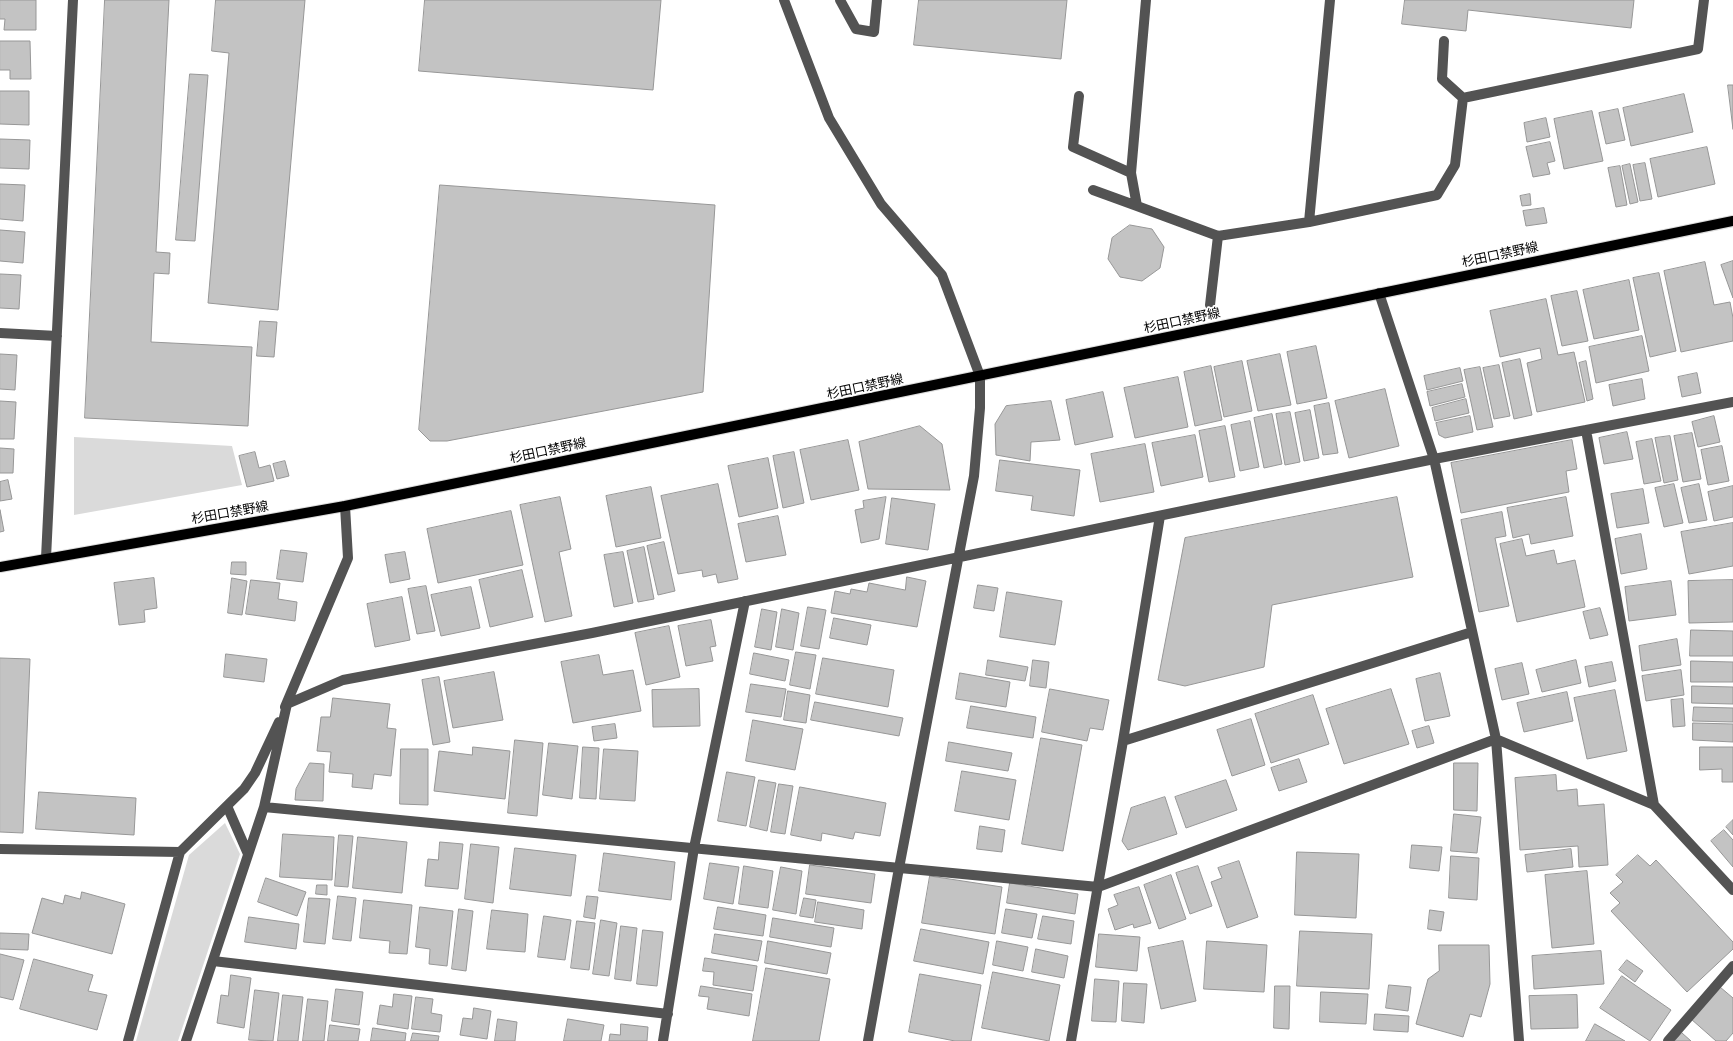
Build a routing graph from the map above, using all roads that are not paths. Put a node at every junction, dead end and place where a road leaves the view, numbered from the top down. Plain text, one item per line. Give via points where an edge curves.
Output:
1 (73, 0) edge
2 (784, 0) edge
3 (840, 0) edge
4 (877, 0) edge
5 (1146, 0) edge
6 (1330, 0) edge
7 (1704, 0) edge
8 (1444, 41) dead end
9 (1078, 96) dead end
10 (1463, 98) junction
11 (1131, 174) junction
12 (1093, 190) dead end
13 (1137, 206) junction
14 (1733, 220) edge
15 (1309, 222) junction
16 (1218, 236) junction
17 (1379, 293) junction
18 (1210, 305) dead end
19 (0, 333) edge
20 (57, 336) junction
21 (980, 376) junction
22 (1733, 402) edge
23 (1586, 430) junction
24 (1434, 459) junction
25 (345, 506) junction
26 (1160, 516) junction
27 (959, 557) junction
28 (46, 558) junction
29 (0, 567) edge
30 (745, 601) junction
31 (1472, 632) junction
32 (287, 704) junction
33 (1496, 739) junction
34 (1123, 741) junction
35 (1654, 805) junction
36 (227, 806) junction
37 (264, 807) junction
38 (694, 848) junction
39 (0, 849) edge
40 (180, 852) junction
41 (248, 854) junction
42 (899, 868) junction
43 (1098, 887) junction
44 (1733, 890) edge
45 (213, 961) junction
46 (1733, 966) edge
47 (668, 1014) junction
48 (128, 1041) edge
49 (186, 1041) edge
50 (663, 1041) edge
51 (868, 1041) edge
52 (1070, 1041) edge
53 (1519, 1041) edge
54 (1668, 1041) edge

1 - 20 street
2 - 21 street via 829,118 881,204 942,275
3 - 4 street via 856,29 874,32
5 - 11 street
6 - 15 street
7 - 10 street via 1698,49
8 - 10 street via 1442,79
9 - 11 street via 1073,147
10 - 15 street via 1455,165 1437,195
11 - 13 street
12 - 13 street
13 - 16 street
14 - 17 main road, 杉田口禁野線
15 - 16 street
16 - 18 street
17 - 21 main road, 杉田口禁野線
17 - 24 street
19 - 20 street
20 - 28 street
21 - 25 main road, 杉田口禁野線
21 - 27 street via 974,476
22 - 23 street
23 - 24 street
23 - 35 street
24 - 26 street
24 - 31 street
25 - 28 main road, 杉田口禁野線
25 - 32 street via 348,558
26 - 27 street
26 - 34 street
27 - 30 street
27 - 42 street
28 - 29 main road, 杉田口禁野線
30 - 32 street via 343,680
30 - 38 street
31 - 33 street
31 - 34 street
32 - 36 street via 255,773
32 - 37 street
33 - 35 street
33 - 43 street
33 - 53 street
34 - 43 street
35 - 44 street
36 - 40 street
36 - 41 street
37 - 38 street
37 - 41 street
38 - 42 street
38 - 47 street
39 - 40 street
40 - 48 street
41 - 45 street
42 - 43 street
42 - 51 street
43 - 52 street
45 - 47 street
45 - 49 street
46 - 54 street
47 - 50 street

